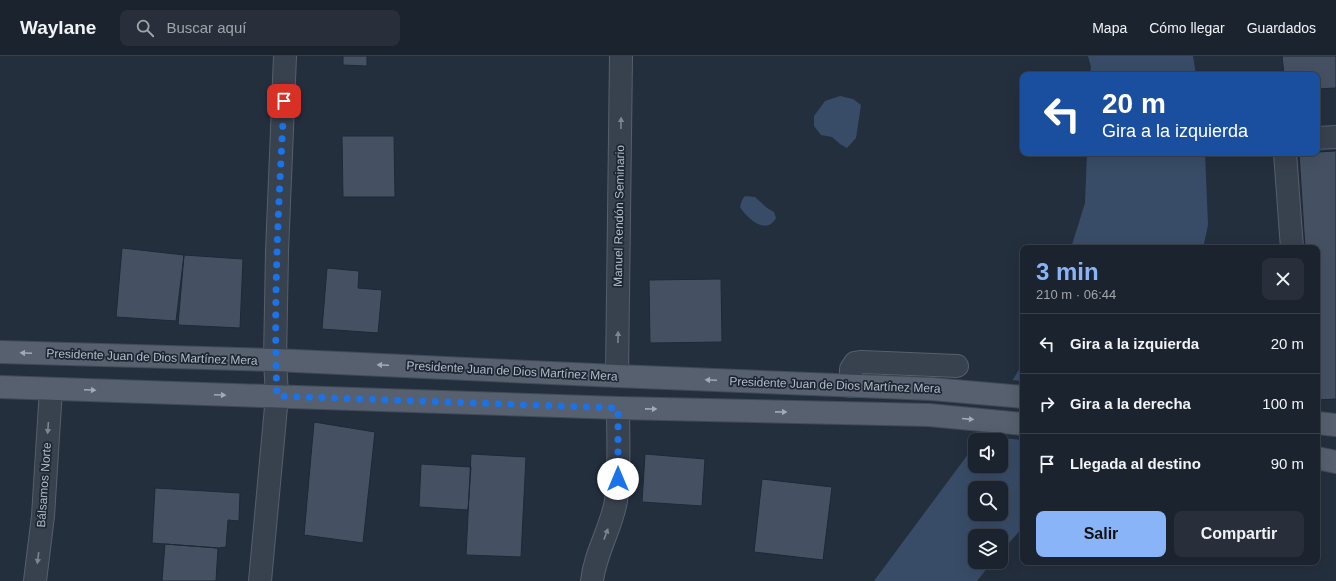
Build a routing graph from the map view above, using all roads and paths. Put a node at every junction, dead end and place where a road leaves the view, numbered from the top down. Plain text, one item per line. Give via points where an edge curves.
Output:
1 (285, 56) edge
2 (621, 56) edge
3 (1336, 137) edge
4 (1320, 138) edge
5 (1285, 156) edge
6 (1292, 245) edge
7 (0, 352) edge
8 (275, 360) junction
9 (956, 366) dead end
10 (617, 376) junction
11 (851, 386) junction
12 (0, 387) edge
13 (51, 389) junction
14 (277, 396) junction
15 (1020, 397) edge
16 (618, 408) junction
17 (1320, 423) edge
18 (1020, 424) edge
19 (1336, 425) edge
20 (1320, 459) edge
21 (1336, 462) edge
22 (589, 578) edge
23 (35, 581) edge
24 (260, 581) edge

1 - 8 street
10 -> 2 street, Manuel Rendón Seminario
3 - 4 street
5 - 6 street
8 -> 7 main road, Presidente Juan de Dios Martínez Mera
10 -> 8 main road, Presidente Juan de Dios Martínez Mera
8 - 14 street
9 - 11 street via 855,363 851,369
11 -> 10 main road, Presidente Juan de Dios Martínez Mera
11 - 15 main road, Presidente Juan de Dios Martínez Mera via 932,389
12 - 13 main road
13 -> 14 main road
13 -> 23 street, Bálsamos Norte via 43,516
14 - 16 main road
14 - 24 street
16 -> 18 main road via 929,416
22 -> 16 street via 616,502
17 - 19 main road
20 - 21 main road

